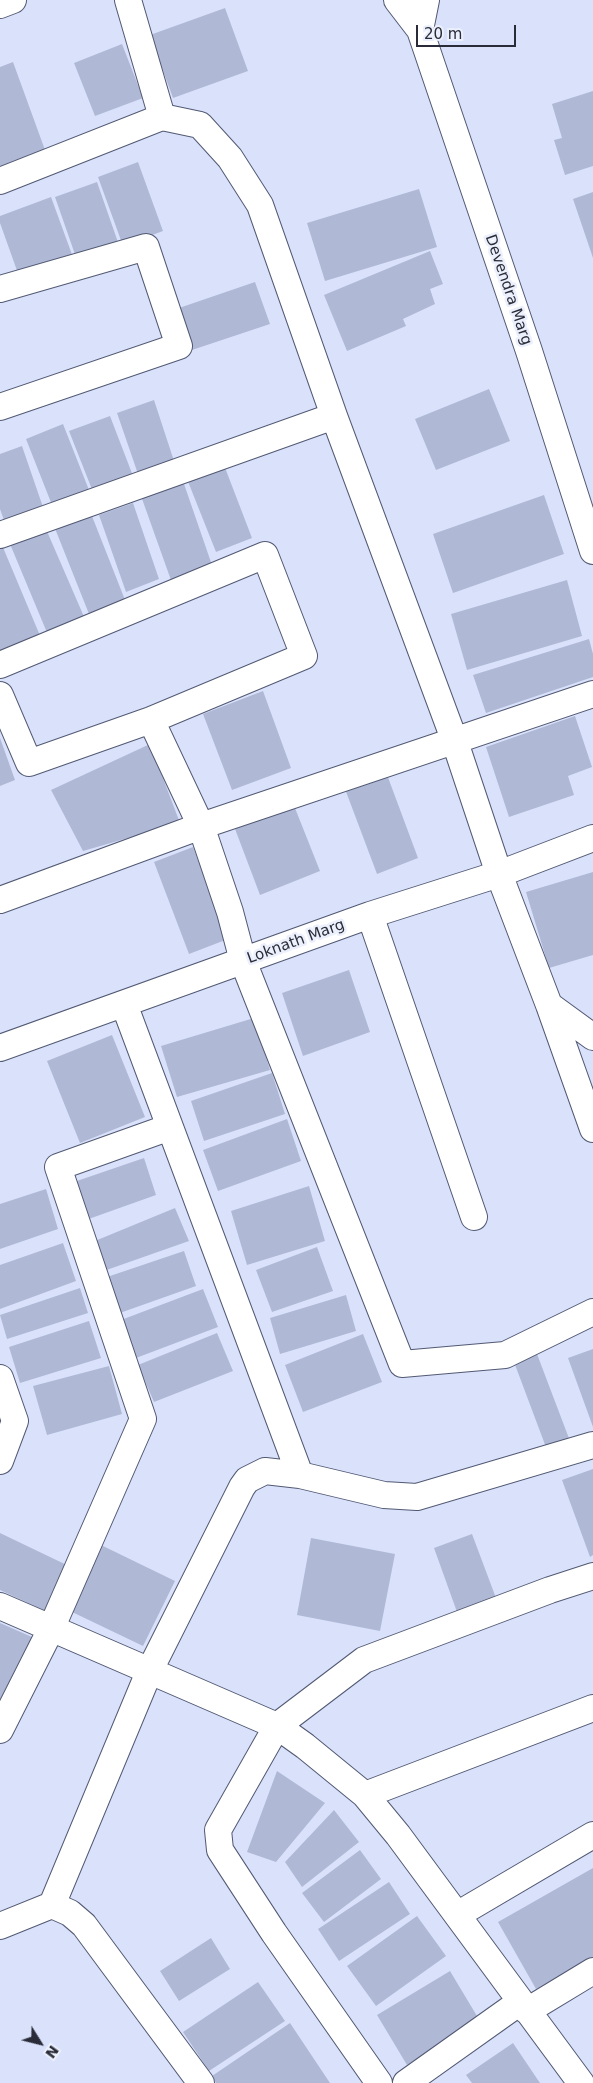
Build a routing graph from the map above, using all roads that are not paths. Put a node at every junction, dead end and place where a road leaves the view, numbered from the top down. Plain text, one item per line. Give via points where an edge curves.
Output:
1 (13, 0) edge
2 (128, 0) edge
3 (397, 0) edge
4 (426, 0) edge
5 (0, 5) edge
6 (420, 30) junction
7 (162, 117) junction
8 (0, 181) edge
9 (0, 290) edge
10 (0, 407) edge
11 (334, 416) junction
12 (0, 535) edge
13 (593, 551) edge
14 (0, 665) edge
15 (593, 694) edge
16 (0, 695) edge
17 (152, 720) junction
18 (454, 739) junction
19 (201, 826) junction
20 (593, 838) edge
21 (499, 874) junction
22 (0, 900) edge
23 (370, 915) junction
24 (243, 961) junction
25 (124, 1004) junction
26 (549, 1005) junction
27 (593, 1037) edge
28 (0, 1048) edge
29 (170, 1127) junction
30 (593, 1129) edge
31 (474, 1217) dead end
32 (593, 1312) edge
33 (0, 1378) edge
34 (593, 1445) edge
35 (0, 1461) edge
36 (300, 1474) junction
37 (593, 1576) edge
38 (0, 1606) edge
39 (51, 1629) junction
40 (149, 1672) junction
41 (593, 1708) edge
42 (277, 1726) junction
43 (0, 1730) edge
44 (365, 1795) junction
45 (593, 1835) edge
46 (52, 1905) junction
47 (456, 1915) junction
48 (0, 1926) edge
49 (593, 1971) edge
50 (523, 2006) junction
51 (201, 2083) edge
52 (379, 2083) edge
53 (406, 2083) edge
54 (581, 2083) edge

1 - 5 street
2 - 7 street
3 - 6 street, Devendra Marg
4 - 6 street
6 - 13 street, Devendra Marg
7 - 8 street
7 - 11 street via 200,126 230,158 260,205
9 - 10 street via 146,247 179,346
11 - 12 street
11 - 18 street
14 - 17 street via 265,555 304,656
15 - 18 street
16 - 17 street via 30,763
17 - 19 street
18 - 19 street
18 - 21 street
19 - 22 street
19 - 24 street
20 - 21 street, Loknath Marg
21 - 23 street, Loknath Marg
21 - 26 street
23 - 24 street, Loknath Marg
23 - 31 street
24 - 25 street, Loknath Marg
24 - 32 street via 402,1364 505,1355
25 - 28 street, Loknath Marg
25 - 29 street
26 - 27 street
26 - 30 street
29 - 36 street
29 - 39 street via 58,1167 143,1419
33 - 35 street via 15,1421
34 - 36 street via 417,1497 384,1495
36 - 40 street via 265,1471 247,1480
37 - 42 street via 364,1660
38 - 39 street
39 - 40 street
39 - 43 street
40 - 42 street
40 - 46 street
41 - 44 street
42 - 44 street
42 - 52 street via 218,1830 220,1850
44 - 47 street
45 - 47 street
46 - 48 street
46 - 51 street via 70,1913 84,1925
47 - 50 street
49 - 50 street
50 - 53 street
50 - 54 street

